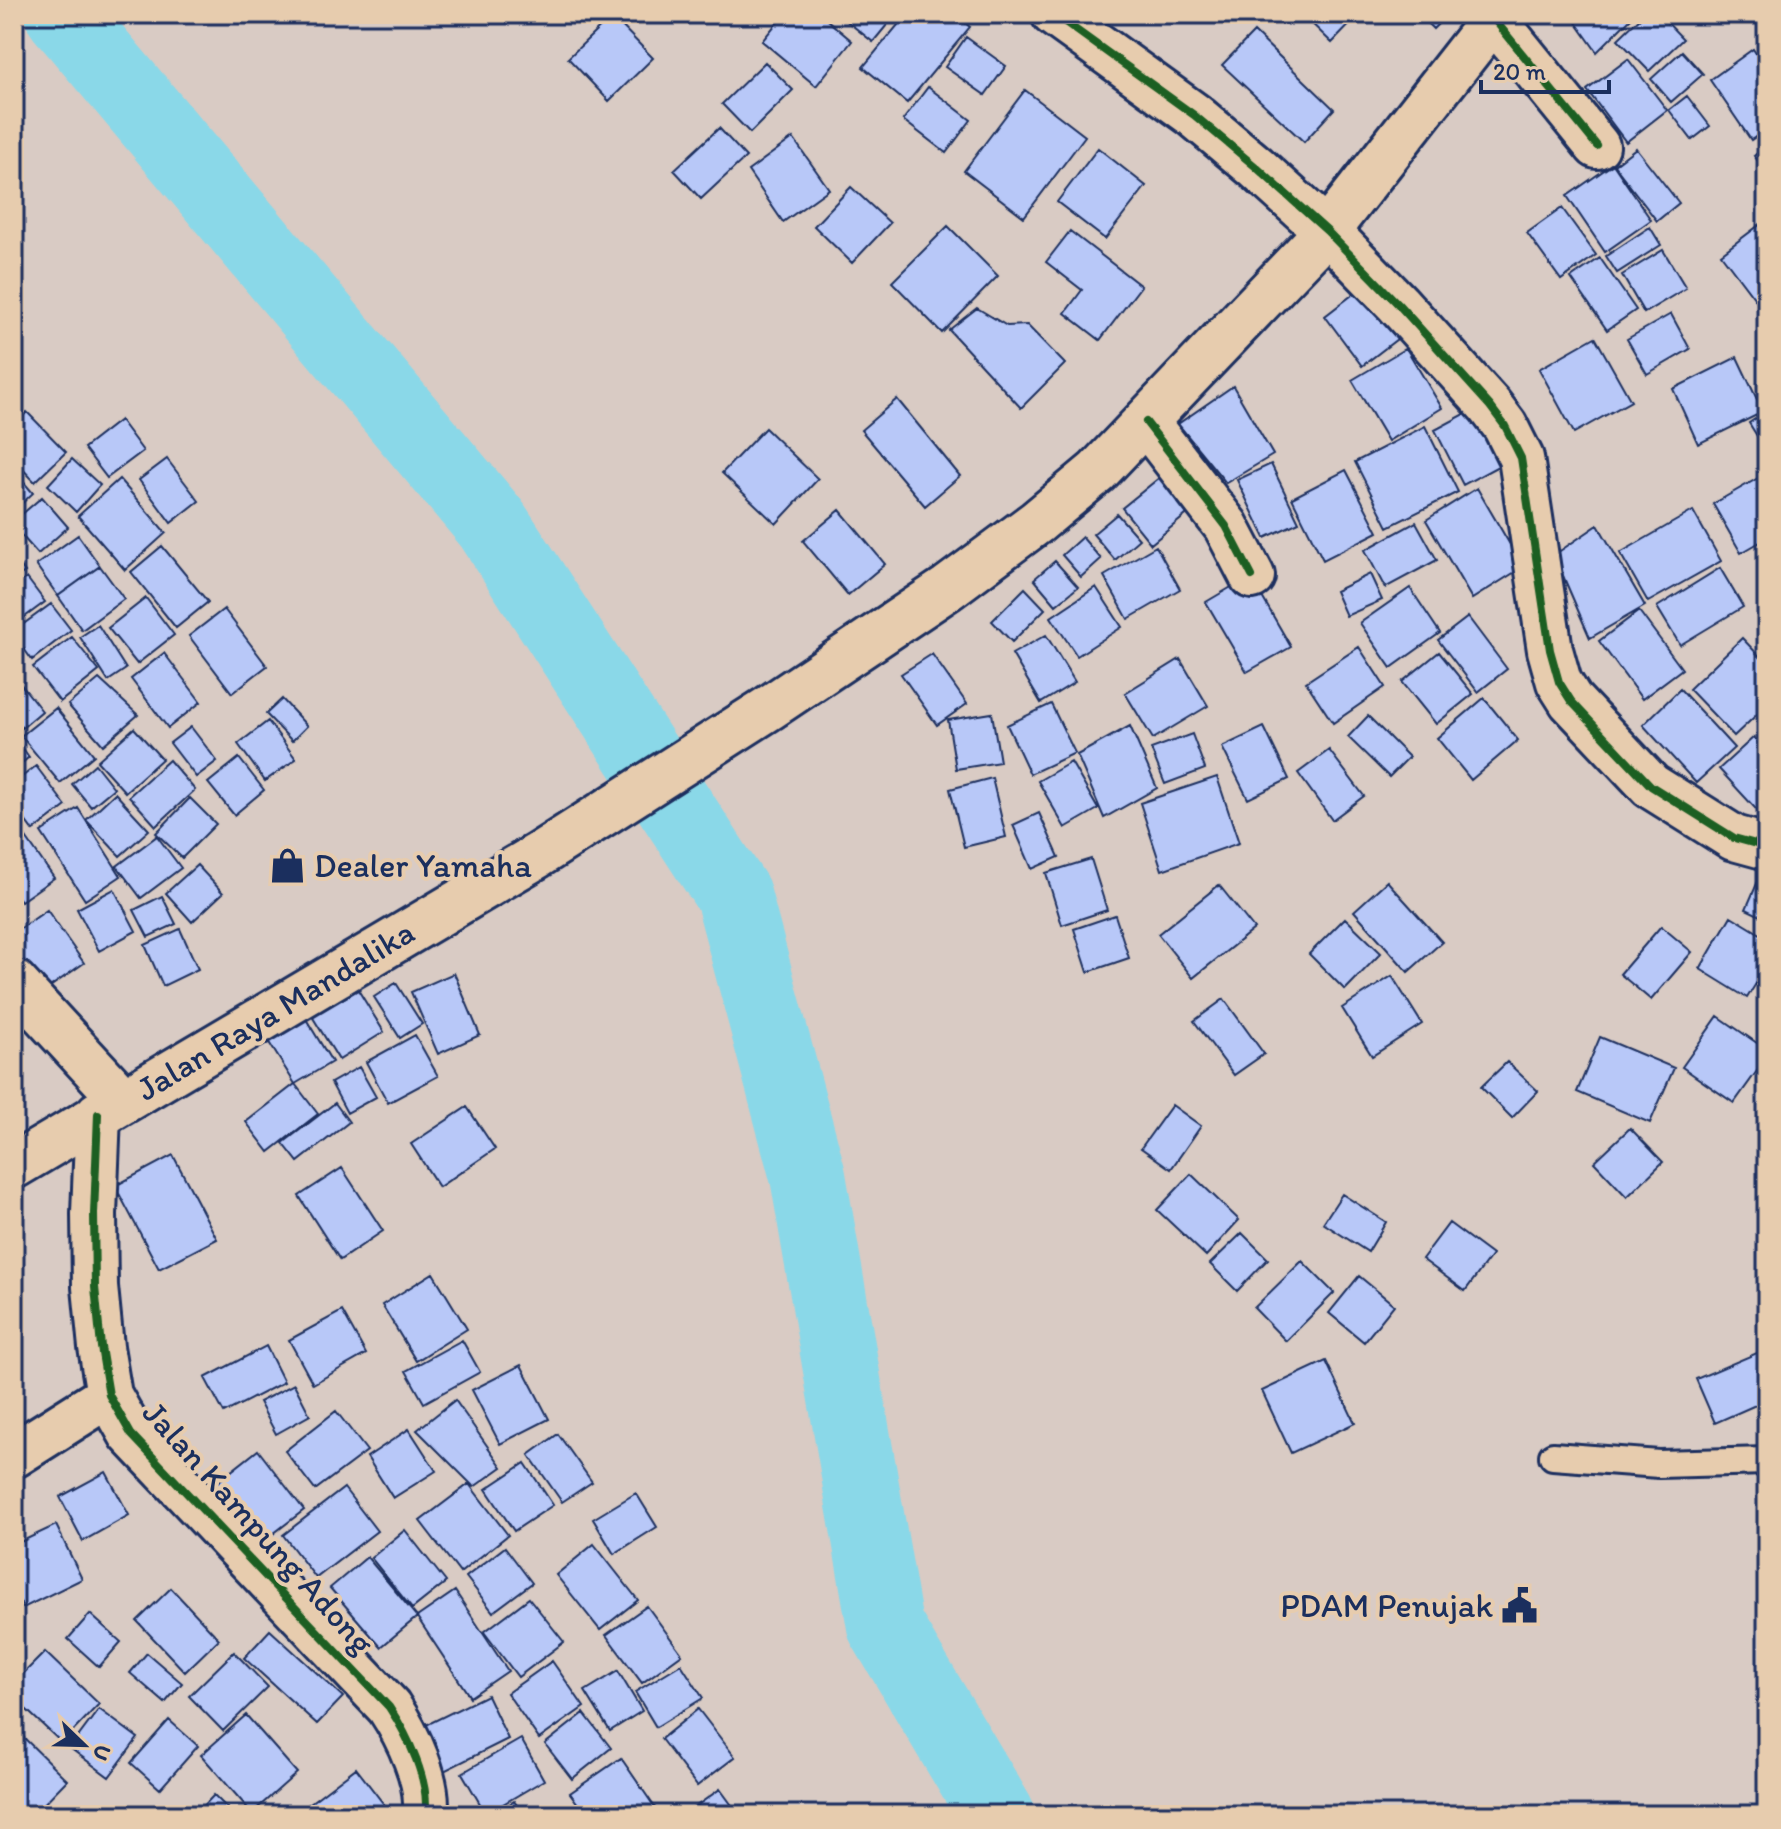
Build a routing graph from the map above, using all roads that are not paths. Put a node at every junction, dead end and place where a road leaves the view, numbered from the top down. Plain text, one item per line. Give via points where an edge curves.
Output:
1 (1054, 14) edge
2 (1496, 16) edge
3 (1597, 146) dead end
4 (1327, 231) junction
5 (1146, 422) junction
6 (1252, 576) dead end
7 (1767, 847) edge
8 (14, 982) edge
9 (110, 1107) junction
10 (14, 1166) edge
11 (109, 1395) junction
12 (14, 1455) edge
13 (1553, 1456) dead end
14 (1767, 1461) edge
15 (425, 1815) edge

1 - 4 street via 1194,115
2 - 3 street
2 - 4 street, Jalan Raya Mandalika
4 - 5 street, Jalan Raya Mandalika
4 - 7 street via 1505,426 1521,458 1550,650 1571,701 1651,786 1734,838
5 - 6 street via 1226,526
5 - 9 street, Jalan Raya Mandalika via 1037,522 769,708 537,856
8 - 9 street
9 - 10 street, Jalan Raya Mandalika
9 - 11 street, Jalan Kampung Adong via 94,1214 95,1287
11 - 12 street
11 - 15 street, Jalan Kampung Adong via 131,1434 389,1707 415,1758
13 - 14 lane via 1659,1464

